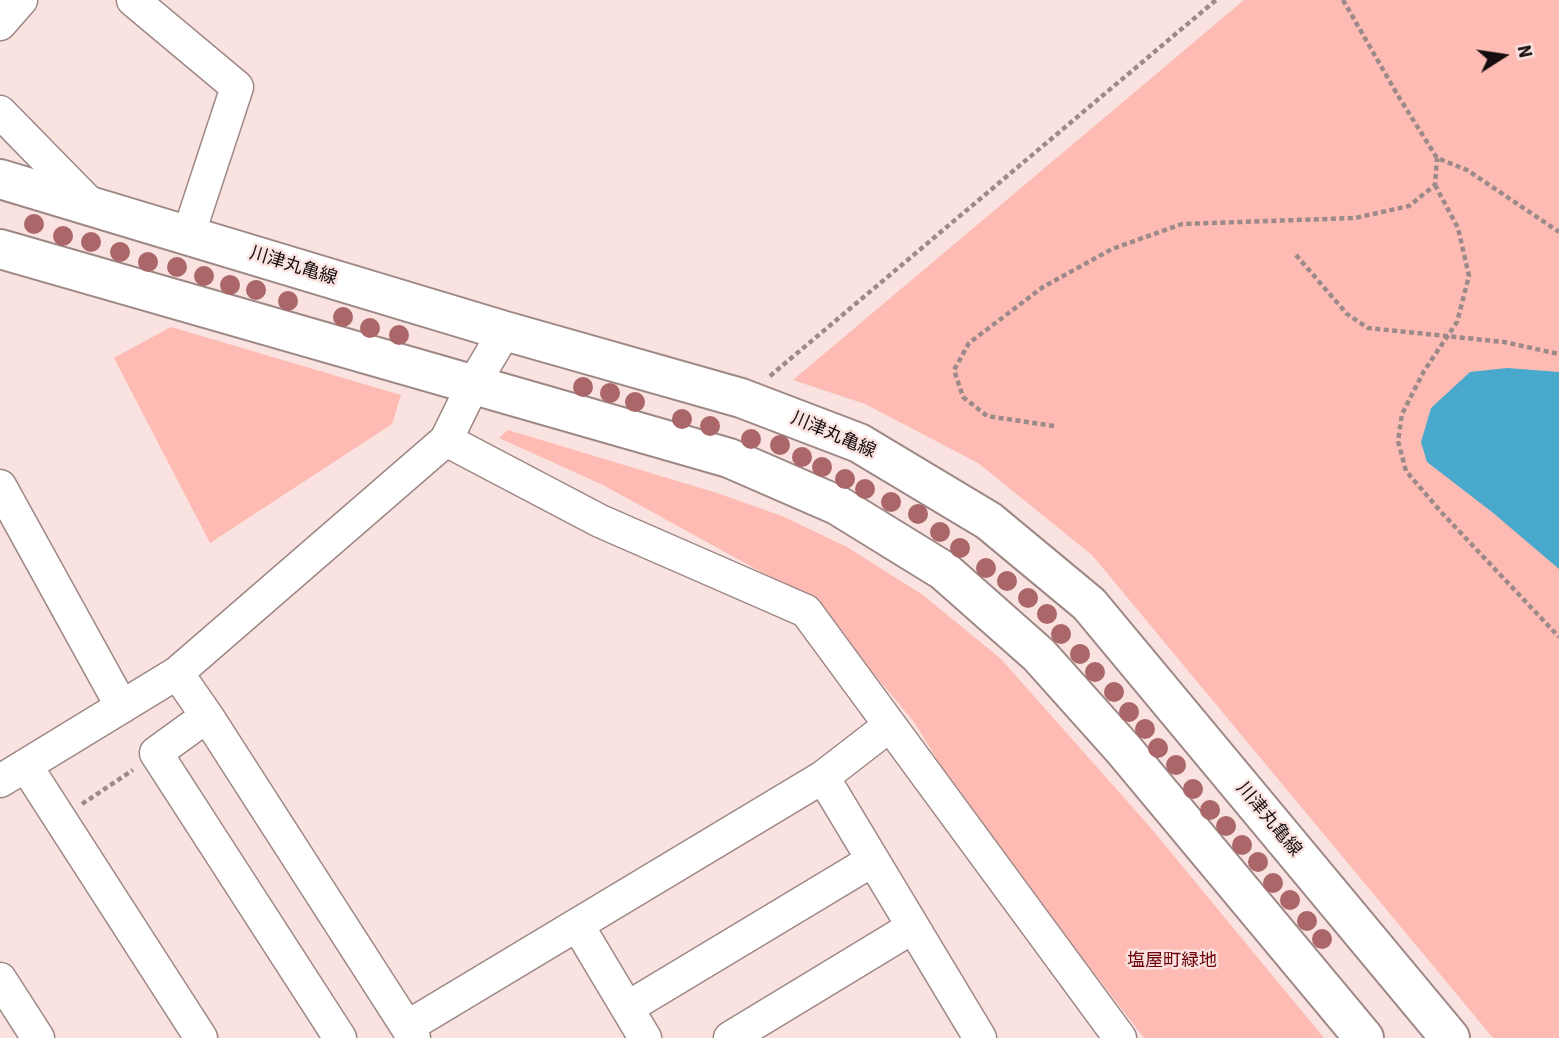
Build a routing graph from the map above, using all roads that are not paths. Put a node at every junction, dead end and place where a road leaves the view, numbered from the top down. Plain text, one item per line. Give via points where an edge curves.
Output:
1 (21, 0) edge
2 (133, 0) edge
3 (0, 24) edge
4 (0, 112) edge
5 (0, 179) edge
6 (94, 208) junction
7 (188, 236) junction
8 (0, 249) edge
9 (505, 331) junction
10 (474, 383) junction
11 (446, 440) junction
12 (0, 486) edge
13 (177, 673) junction
14 (122, 708) junction
15 (207, 716) junction
16 (890, 726) junction
17 (13, 773) edge
18 (823, 777) junction
19 (873, 860) junction
20 (578, 926) junction
21 (913, 926) junction
22 (0, 979) edge
23 (627, 1008) junction
24 (410, 1032) edge
25 (38, 1038) edge
26 (201, 1038) edge
27 (340, 1038) edge
28 (645, 1038) edge
29 (730, 1038) edge
30 (979, 1038) edge
31 (1120, 1038) edge
32 (1364, 1038) edge
33 (1450, 1038) edge

1 - 3 street
2 - 7 street via 237,87
4 - 6 street
5 - 6 main road, 川津丸亀線
6 - 7 main road, 川津丸亀線
7 - 9 main road, 川津丸亀線
8 - 10 main road
9 - 10 street
9 - 33 main road, 川津丸亀線 via 741,398 859,443 989,521 1089,604
10 - 11 street
10 - 32 main road via 729,458 837,505 944,571 1039,655
11 - 13 street
11 - 16 street via 600,521 807,611
12 - 14 street
13 - 14 street
13 - 15 street
14 - 17 street
15 - 24 street
15 - 27 street via 156,752
16 - 18 street
16 - 31 street
17 - 26 street via 60,818
18 - 19 street
18 - 20 street
19 - 21 street
19 - 23 street
20 - 23 street
20 - 24 street
21 - 29 street
21 - 30 street
22 - 25 street
23 - 28 street

